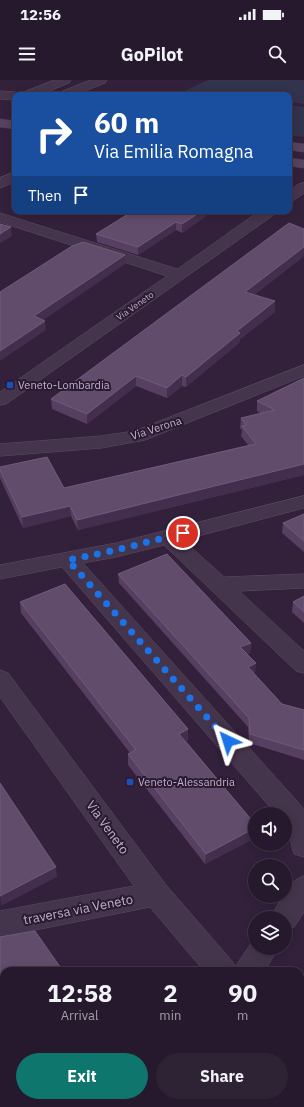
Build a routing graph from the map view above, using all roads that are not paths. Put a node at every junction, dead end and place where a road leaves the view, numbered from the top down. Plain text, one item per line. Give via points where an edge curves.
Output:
1 (65, 80) edge
2 (99, 80) edge
3 (34, 88) edge
4 (72, 92) edge
5 (0, 95) edge
6 (12, 96) edge
7 (0, 112) edge
8 (12, 113) edge
9 (0, 123) edge
10 (12, 125) edge
11 (292, 146) edge
12 (304, 148) edge
13 (292, 162) edge
14 (304, 164) edge
15 (12, 178) edge
16 (0, 184) edge
17 (304, 187) edge
18 (292, 195) edge
19 (292, 198) edge
20 (304, 203) edge
21 (266, 214) edge
22 (0, 217) edge
23 (179, 275) junction
24 (304, 370) edge
25 (0, 400) edge
26 (0, 450) edge
27 (304, 502) edge
28 (168, 537) junction
29 (68, 560) junction
30 (0, 572) edge
31 (304, 581) edge
32 (218, 585) junction
33 (304, 665) edge
34 (0, 679) edge
35 (303, 831) edge
36 (304, 888) edge
37 (156, 894) junction
38 (289, 911) edge
39 (0, 924) edge
40 (259, 955) edge
41 (219, 967) edge
42 (251, 967) edge

1 - 3 street
2 - 4 street
5 - 6 street
7 - 8 street
9 - 10 street
11 - 12 street
13 - 14 street
15 - 16 street
17 - 18 street
19 - 20 street
21 - 23 street, Via Veneto
22 - 23 street
23 - 25 street, Via Veneto
24 - 26 street, Via Verona via 138,436 101,442
27 - 28 street
28 - 29 street
28 - 32 street
29 - 30 street
29 - 35 street
31 - 32 street
32 - 33 street
34 - 37 street, Via Veneto
36 - 38 street
37 - 39 street, traversa via Veneto
37 - 41 street, Via Veneto
40 - 42 street

